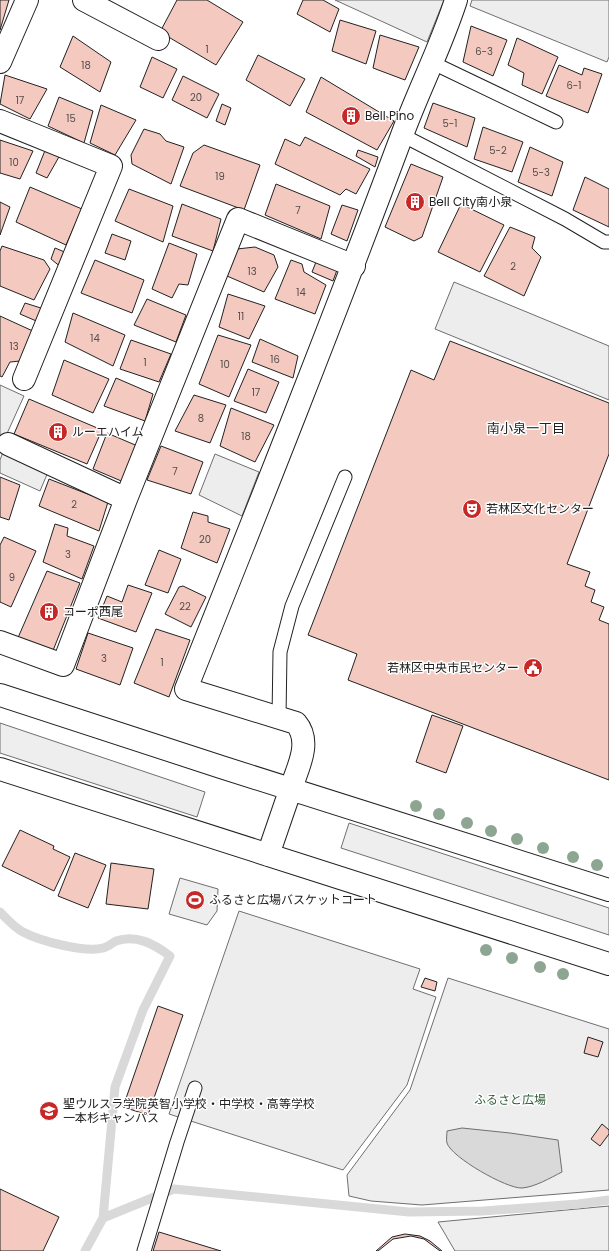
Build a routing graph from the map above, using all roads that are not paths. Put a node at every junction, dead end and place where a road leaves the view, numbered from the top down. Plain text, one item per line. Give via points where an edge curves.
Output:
1 (27, 0) edge
2 (84, 0) edge
3 (456, 0) edge
4 (158, 39) dead end
5 (0, 62) edge
6 (433, 64) junction
7 (0, 121) edge
8 (556, 122) dead end
9 (402, 135) junction
10 (609, 242) edge
11 (354, 266) junction
12 (24, 379) dead end
13 (8, 444) dead end
14 (345, 477) dead end
15 (126, 499) junction
16 (0, 642) edge
17 (0, 695) edge
18 (280, 718) junction
19 (0, 769) edge
20 (291, 788) junction
21 (268, 855) junction
22 (609, 890) edge
23 (609, 964) edge
24 (195, 1088) dead end
25 (144, 1251) edge

1 - 5 street
2 - 4 street
3 - 6 street
6 - 8 lane
6 - 9 street
7 - 12 street via 111,166
9 - 10 lane via 564,218 604,242
9 - 11 street
11 - 15 street via 238,219
11 - 18 street via 186,689
13 - 15 street
14 - 18 lane via 292,606 280,652
15 - 16 street via 63,665
17 - 20 street
18 - 20 street via 296,723 303,731 305,742
19 - 21 street
20 - 21 street
20 - 22 street
21 - 23 street
24 - 25 lane via 176,1142

